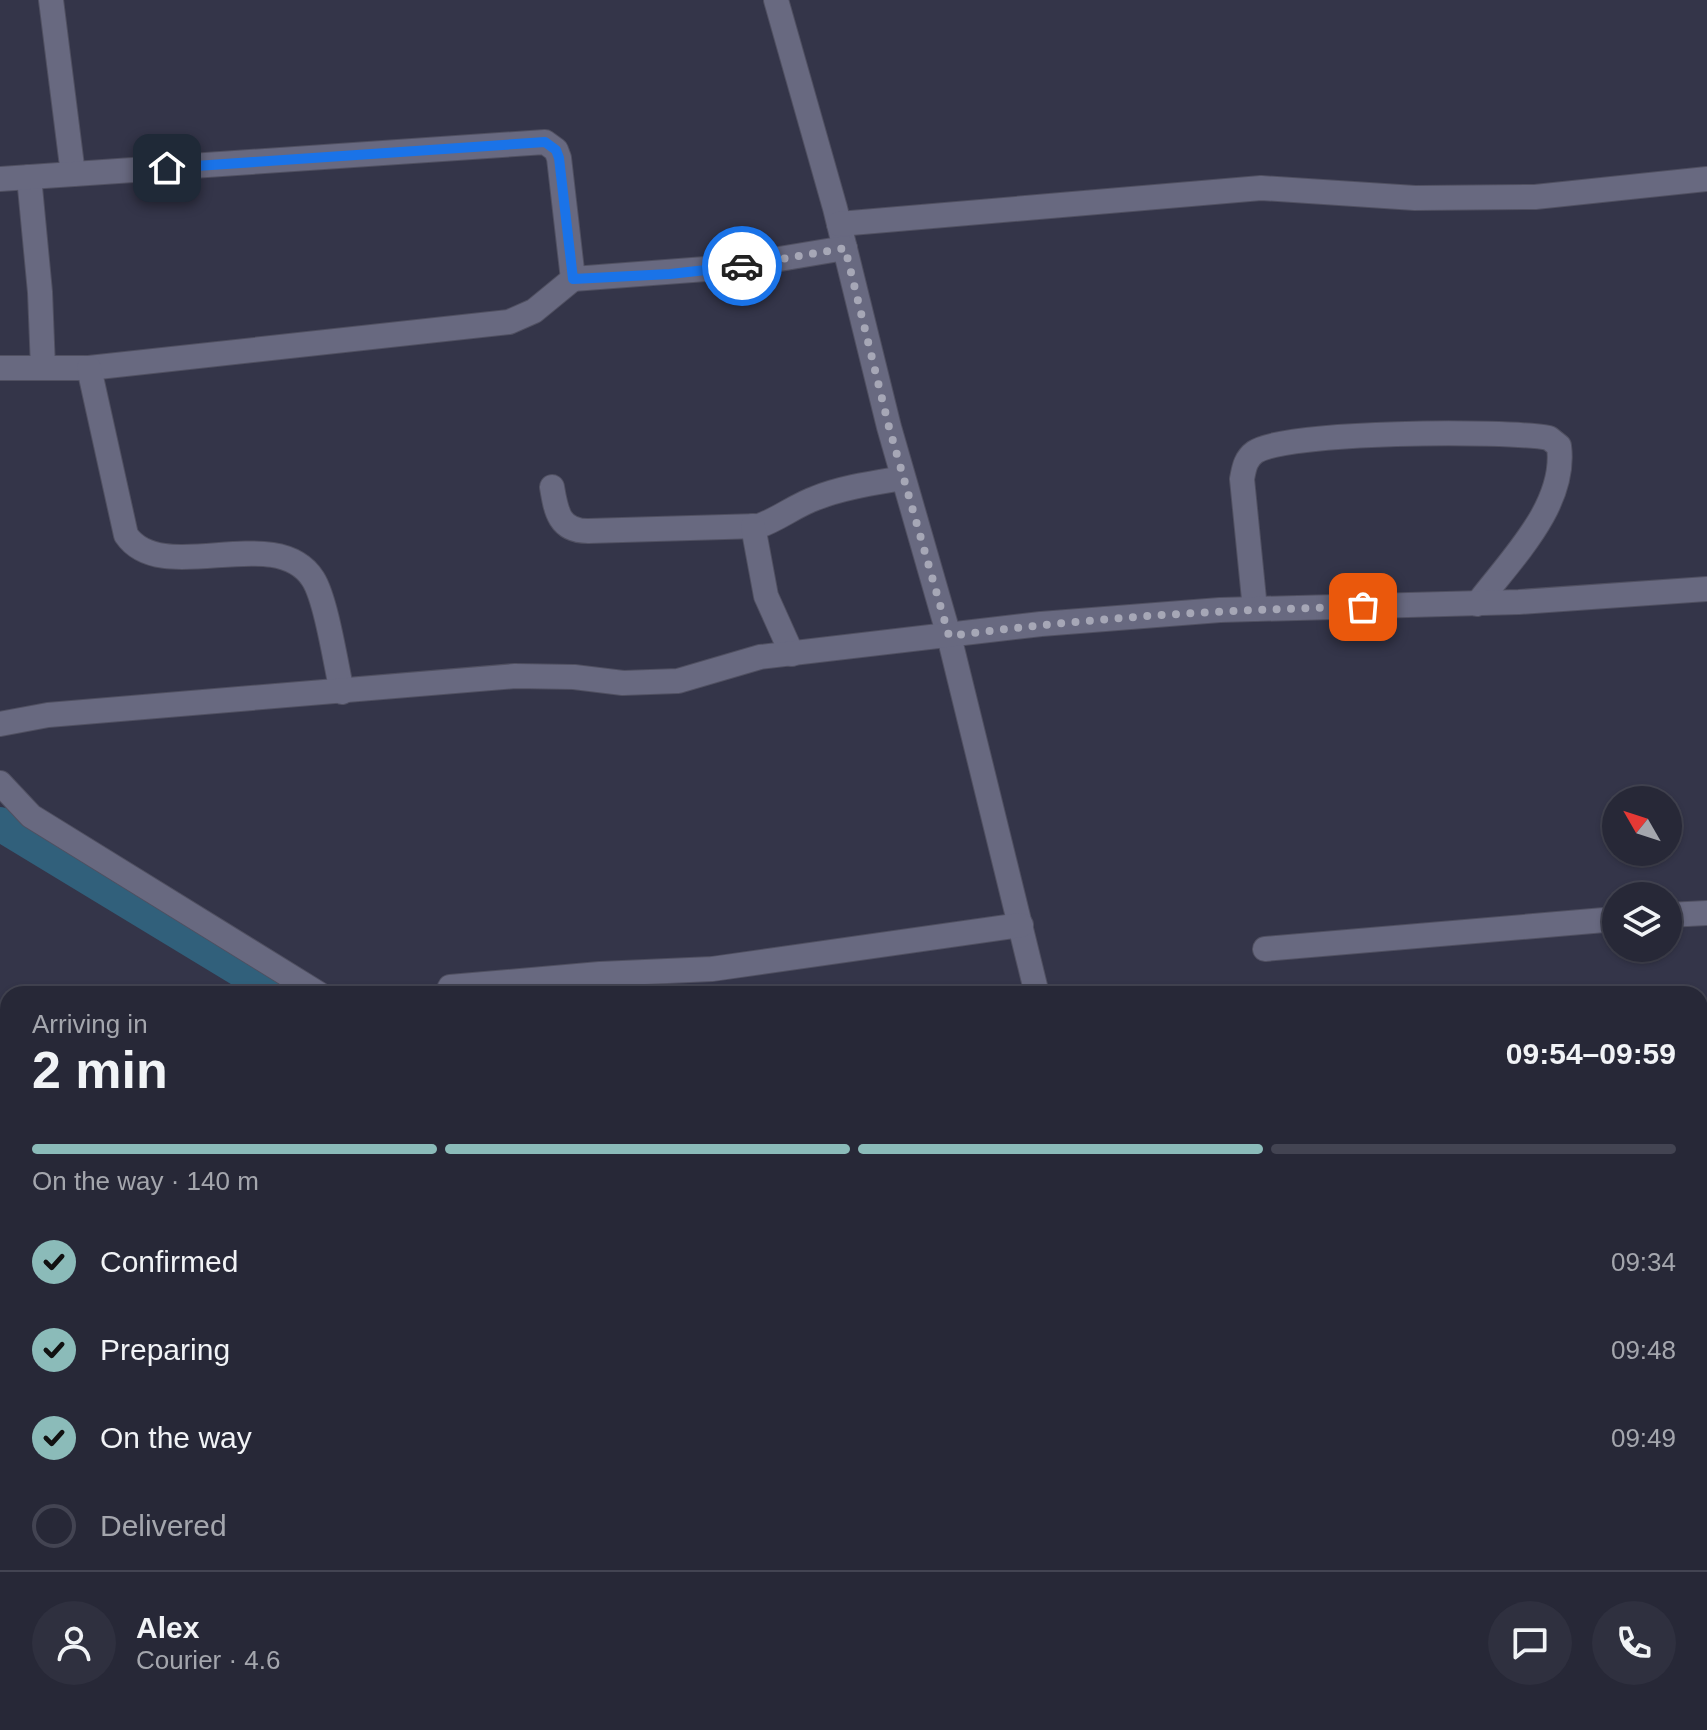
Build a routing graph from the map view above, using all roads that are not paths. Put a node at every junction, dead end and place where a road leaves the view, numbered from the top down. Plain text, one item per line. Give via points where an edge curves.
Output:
1 (51, 0) edge
2 (776, 0) edge
3 (73, 174) junction
4 (29, 177) junction
5 (0, 179) edge
6 (1707, 179) edge
7 (839, 224) junction
8 (845, 248) junction
9 (573, 279) junction
10 (0, 368) edge
11 (43, 368) junction
12 (89, 368) junction
13 (903, 478) junction
14 (552, 487) dead end
15 (753, 526) junction
16 (1707, 589) edge
17 (1477, 604) junction
18 (1255, 609) junction
19 (949, 636) junction
20 (792, 654) junction
21 (342, 692) junction
22 (0, 724) edge
23 (0, 783) edge
24 (1707, 913) edge
25 (1682, 914) edge
26 (1602, 920) edge
27 (1021, 925) junction
28 (1265, 949) dead end
29 (306, 986) edge
30 (462, 986) edge
31 (1035, 986) edge

1 - 3 street
2 - 7 street
3 - 4 street
3 - 9 street via 545,142 559,158
4 - 5 street
4 - 11 street
6 - 7 street via 1535,197 1415,198 1261,188
7 - 8 street
8 - 9 street via 732,267
8 - 13 street
9 - 12 street via 534,311 509,322
10 - 11 street
11 - 12 street
12 - 21 street via 126,535 133,545 158,556 239,554 298,563 316,582
13 - 15 street via 846,488
13 - 19 street
14 - 15 street via 557,517 578,531
15 - 20 street via 766,596
16 - 17 street
17 - 18 street
17 - 18 street via 1543,515 1562,465 1559,446 1549,438 1405,434 1255,451 1245,462 1242,479
18 - 19 street via 1069,621
19 - 20 street
19 - 27 street
20 - 21 street via 746,660 678,681 515,676
21 - 22 street via 48,715
23 - 29 street via 31,816
24 - 25 street
26 - 28 street
27 - 30 street via 712,969
27 - 31 street

